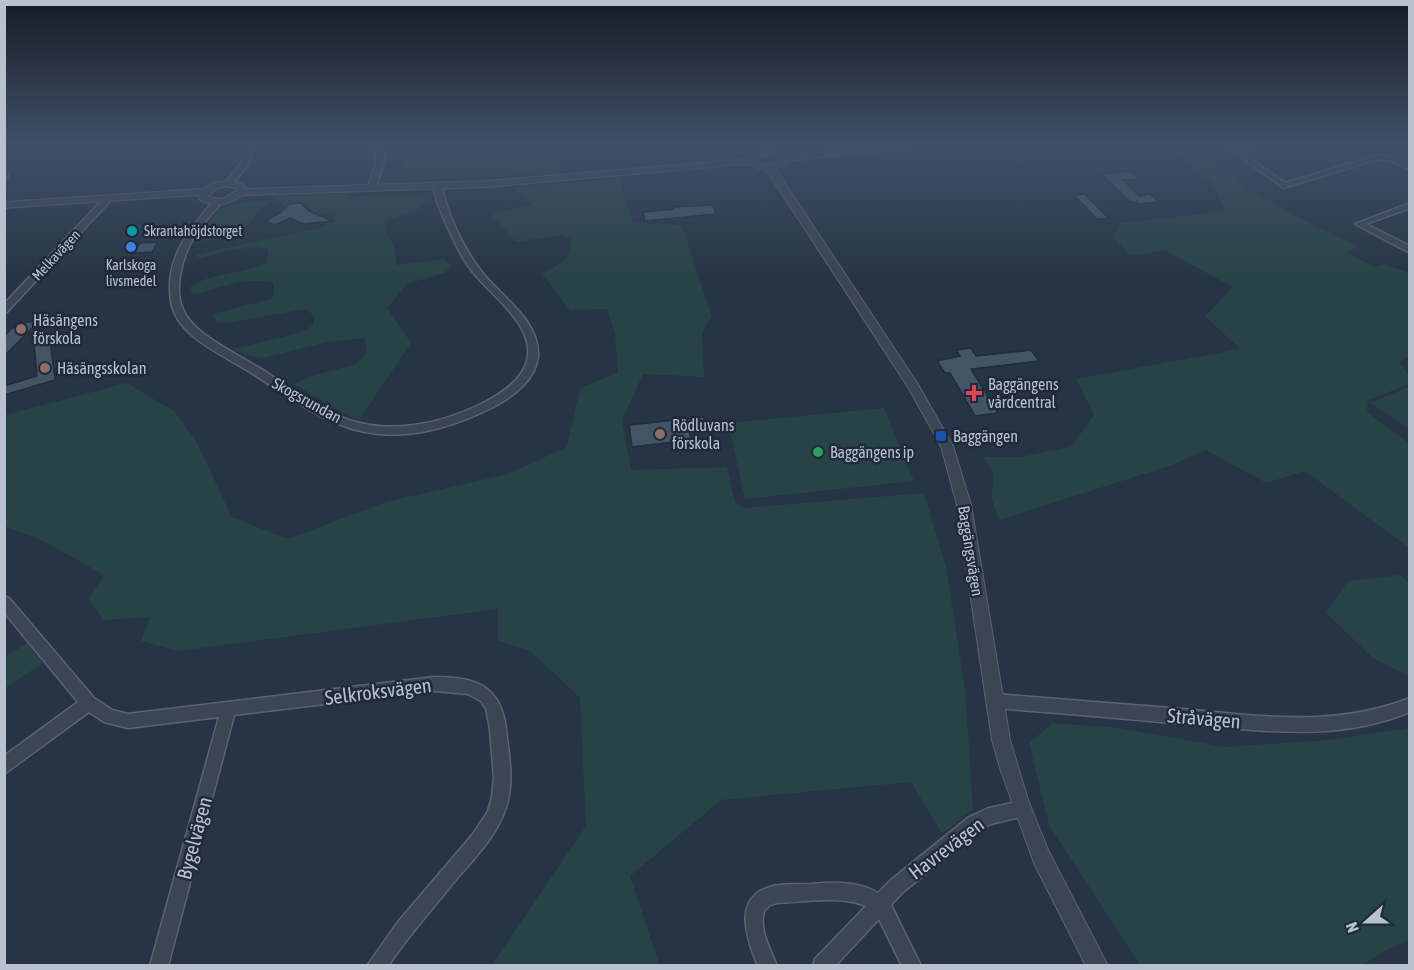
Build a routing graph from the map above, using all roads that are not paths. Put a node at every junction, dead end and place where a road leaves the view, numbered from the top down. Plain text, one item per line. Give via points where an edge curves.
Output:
1 (208, 189) edge
2 (313, 189) edge
3 (439, 189) edge
4 (784, 189) edge
5 (204, 192) junction
6 (241, 192) joint
7 (108, 199) junction
8 (217, 202) junction
9 (4, 205) edge
10 (1410, 205) edge
11 (1410, 250) edge
12 (4, 310) edge
13 (4, 602) edge
14 (995, 701) junction
15 (89, 702) junction
16 (1410, 705) edge
17 (228, 711) junction
18 (4, 766) edge
19 (1022, 810) junction
20 (879, 904) junction
21 (159, 966) edge
22 (376, 966) edge
23 (768, 966) edge
24 (822, 966) edge
25 (912, 966) edge
26 (1098, 966) edge

1 - 5 street
2 - 6 street
3 - 8 street, Skogsrundan via 474,268 521,323 531,343 532,362 509,393 478,410 456,420 398,429 360,427 339,420 212,344 187,322 175,300 180,263 188,238
4 - 14 street, Baggängsvägen via 913,386 946,446 964,505
5 - 7 street
5 - 8 street via 204,199
6 - 8 street
7 - 9 street
7 - 12 street, Melkavägen
10 - 11 street via 1359,224
13 - 15 street, Selkroksvägen
14 - 16 street, Stråvägen via 1297,726 1370,720
14 - 19 street, Baggängsvägen via 1001,740
15 - 17 street, Selkroksvägen via 109,717 129,721
15 - 18 street
17 - 21 street, Bygelvägen
17 - 22 street, Selkroksvägen via 434,684 471,687 492,702 498,722 502,787 493,820
19 - 20 street, Havrevägen via 989,816 975,823
19 - 26 street, Baggängsvägen via 1046,871
20 - 23 street via 867,896 849,893 767,896 757,904 753,919 755,937
20 - 24 street, Havrevägen
20 - 25 street

